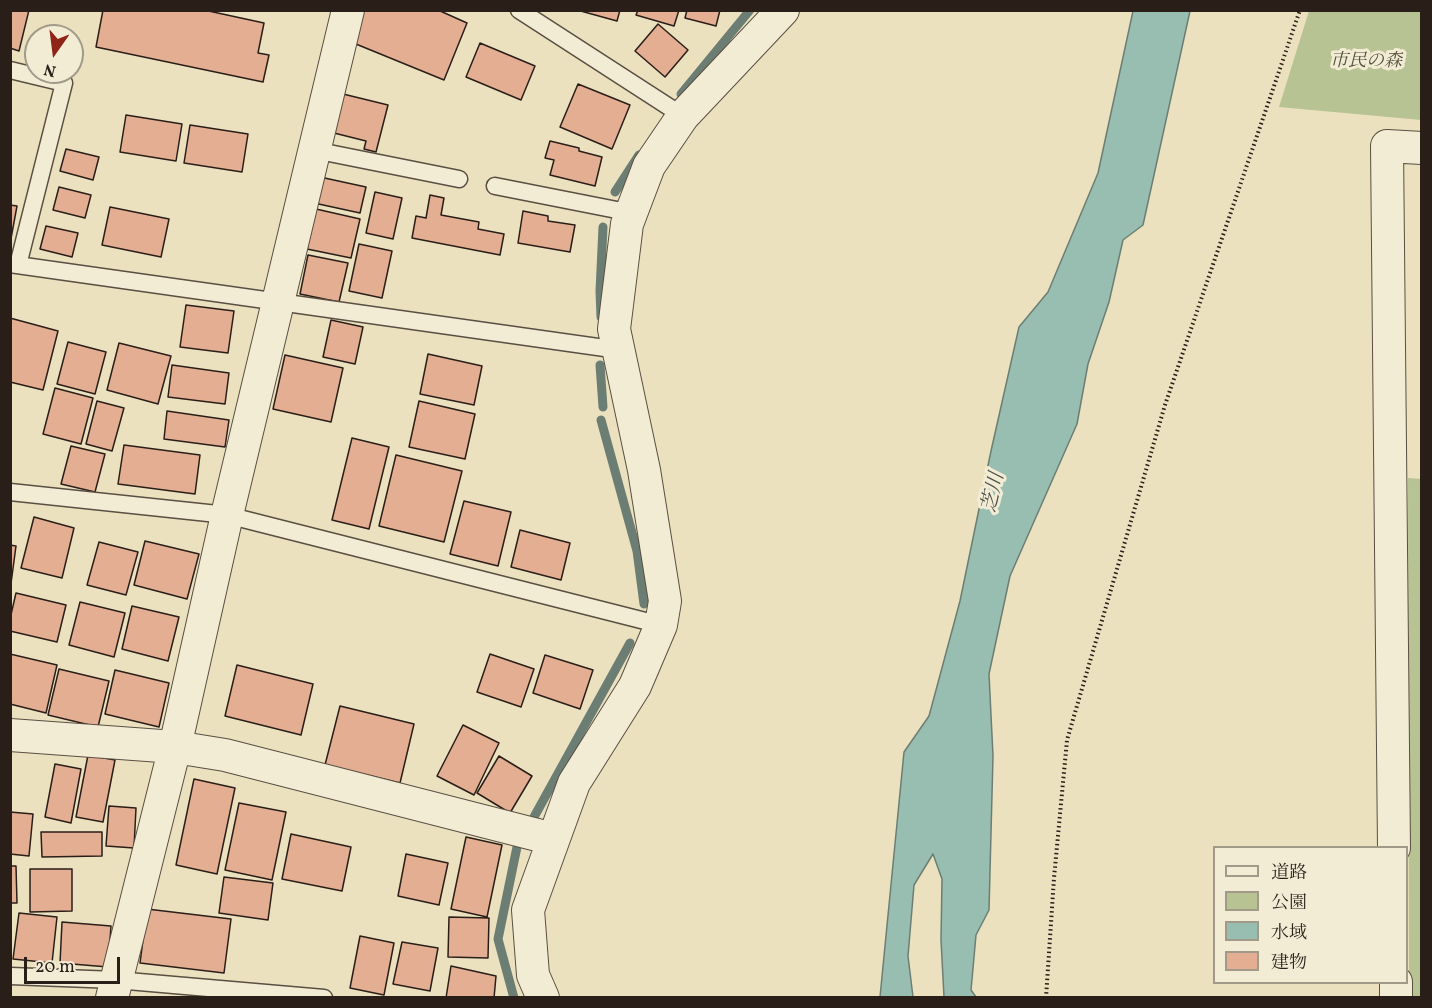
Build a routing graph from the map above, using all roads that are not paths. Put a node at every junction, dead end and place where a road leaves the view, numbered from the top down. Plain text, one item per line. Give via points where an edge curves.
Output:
1 (348, 10) edge
2 (519, 10) edge
3 (783, 10) edge
4 (10, 70) edge
5 (683, 116) junction
6 (1422, 148) edge
7 (314, 150) junction
8 (459, 179) dead end
9 (495, 186) dead end
10 (632, 213) junction
11 (14, 265) edge
12 (278, 302) junction
13 (619, 350) junction
14 (10, 492) edge
15 (227, 515) junction
16 (661, 624) junction
17 (10, 735) edge
18 (175, 747) junction
19 (553, 839) junction
20 (1394, 846) edge
21 (10, 976) edge
22 (114, 988) edge
23 (324, 998) edge
24 (543, 998) edge

1 - 7 street
2 - 5 lane
3 - 5 street
4 - 11 lane via 64,83
5 - 10 street via 649,166
6 - 20 street via 1387,146
7 - 8 lane
7 - 12 street
9 - 10 lane
10 - 13 street via 627,225 614,329
11 - 12 lane
12 - 13 lane
12 - 15 street
13 - 16 street via 665,601
14 - 15 lane
15 - 16 lane
15 - 18 street
16 - 19 street via 635,686 574,783
17 - 18 street
18 - 19 street via 225,755
18 - 22 street
19 - 24 street via 528,910 533,975
21 - 22 lane
22 - 23 lane

